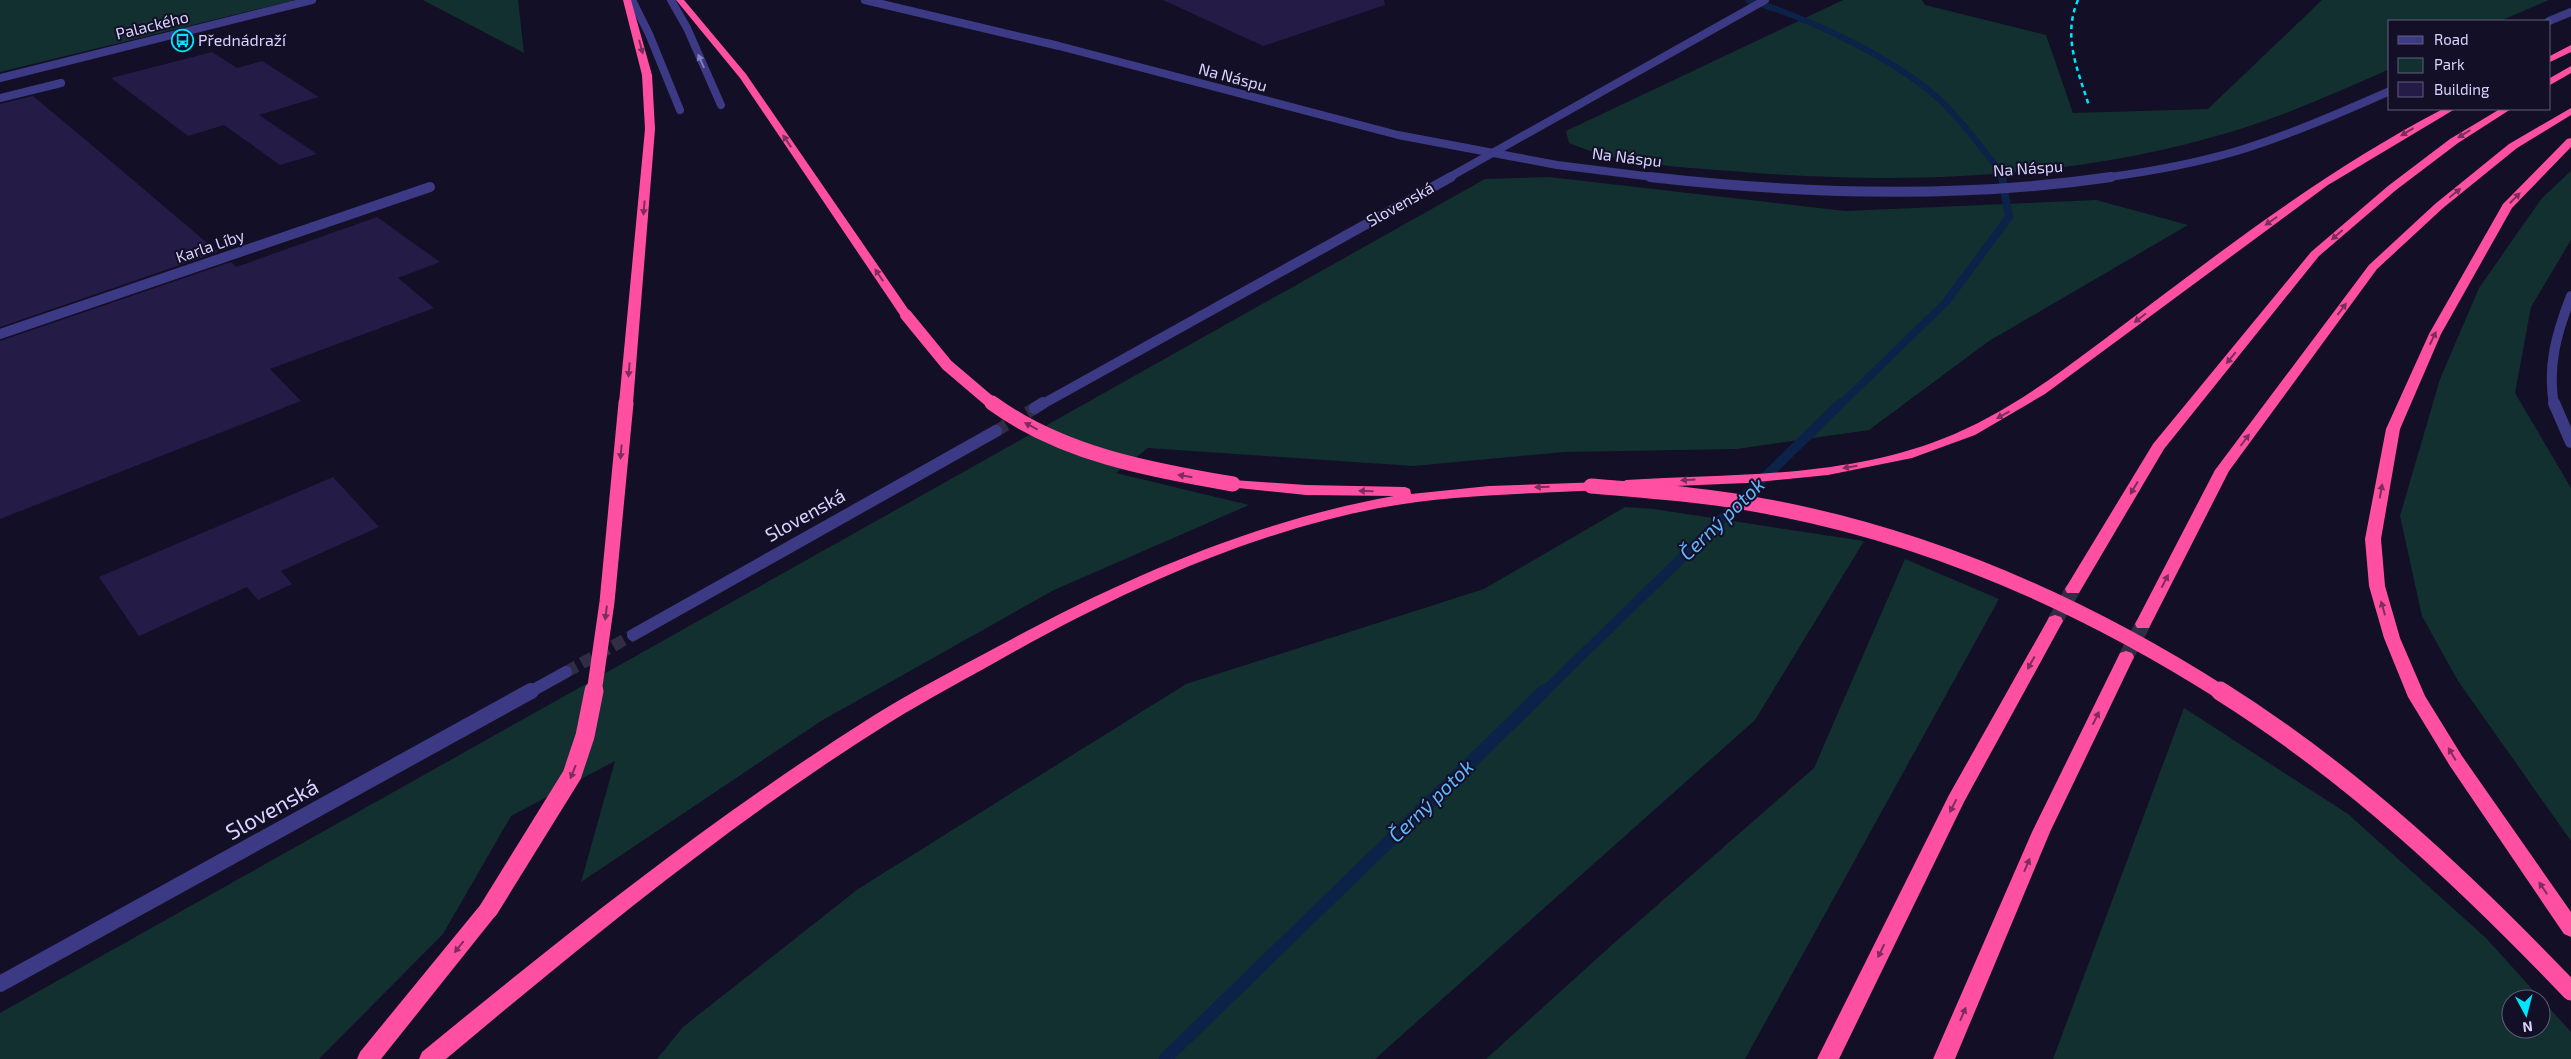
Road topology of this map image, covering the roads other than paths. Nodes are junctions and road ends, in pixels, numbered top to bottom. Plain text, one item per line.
1 (312, 0) edge
2 (627, 0) edge
3 (632, 0) edge
4 (672, 0) edge
5 (680, 0) edge
6 (866, 0) edge
7 (1765, 0) edge
8 (2571, 12) edge
9 (2551, 20) edge
10 (2571, 48) edge
11 (2551, 58) edge
12 (2571, 69) edge
13 (0, 78) edge
14 (2551, 81) edge
15 (61, 83) dead end
16 (2388, 92) edge
17 (0, 98) edge
18 (721, 105) dead end
19 (680, 110) dead end
20 (2448, 110) edge
21 (2504, 110) edge
22 (2571, 111) edge
23 (2571, 141) edge
24 (1492, 153) junction
25 (430, 186) dead end
26 (2571, 296) edge
27 (0, 334) edge
28 (1035, 408) tunnel mouth
29 (996, 431) tunnel mouth
30 (2571, 442) edge
31 (1591, 486) junction
32 (1449, 494) junction
33 (2073, 589) tunnel mouth
34 (2055, 620) tunnel mouth
35 (2143, 624) tunnel mouth
36 (633, 634) tunnel mouth
37 (2126, 657) tunnel mouth
38 (566, 672) tunnel mouth
39 (2571, 928) edge
40 (0, 984) edge
41 (2571, 991) edge
42 (368, 1059) edge
43 (430, 1059) edge
44 (1828, 1059) edge
45 (1944, 1059) edge

1 - 13 street, Palackého
2 -> 42 highway, bridge
3 - 19 street
18 -> 4 street
32 -> 5 highway, bridge
6 - 24 street, Na Náspu
7 - 24 street, Slovenská
8 - 9 street
10 - 11 highway
12 - 14 highway
15 - 17 street
16 - 24 street, Na Náspu
20 -> 31 highway, bridge
21 -> 33 highway
35 -> 22 highway
39 -> 23 highway
24 - 28 street, Slovenská
25 - 27 street, Karla Líby
26 - 30 street
29 - 36 street, Slovenská
31 -> 32 highway
31 - 41 highway, bridge
32 - 43 highway
34 -> 44 highway
45 -> 37 highway
38 - 40 street, Slovenská

